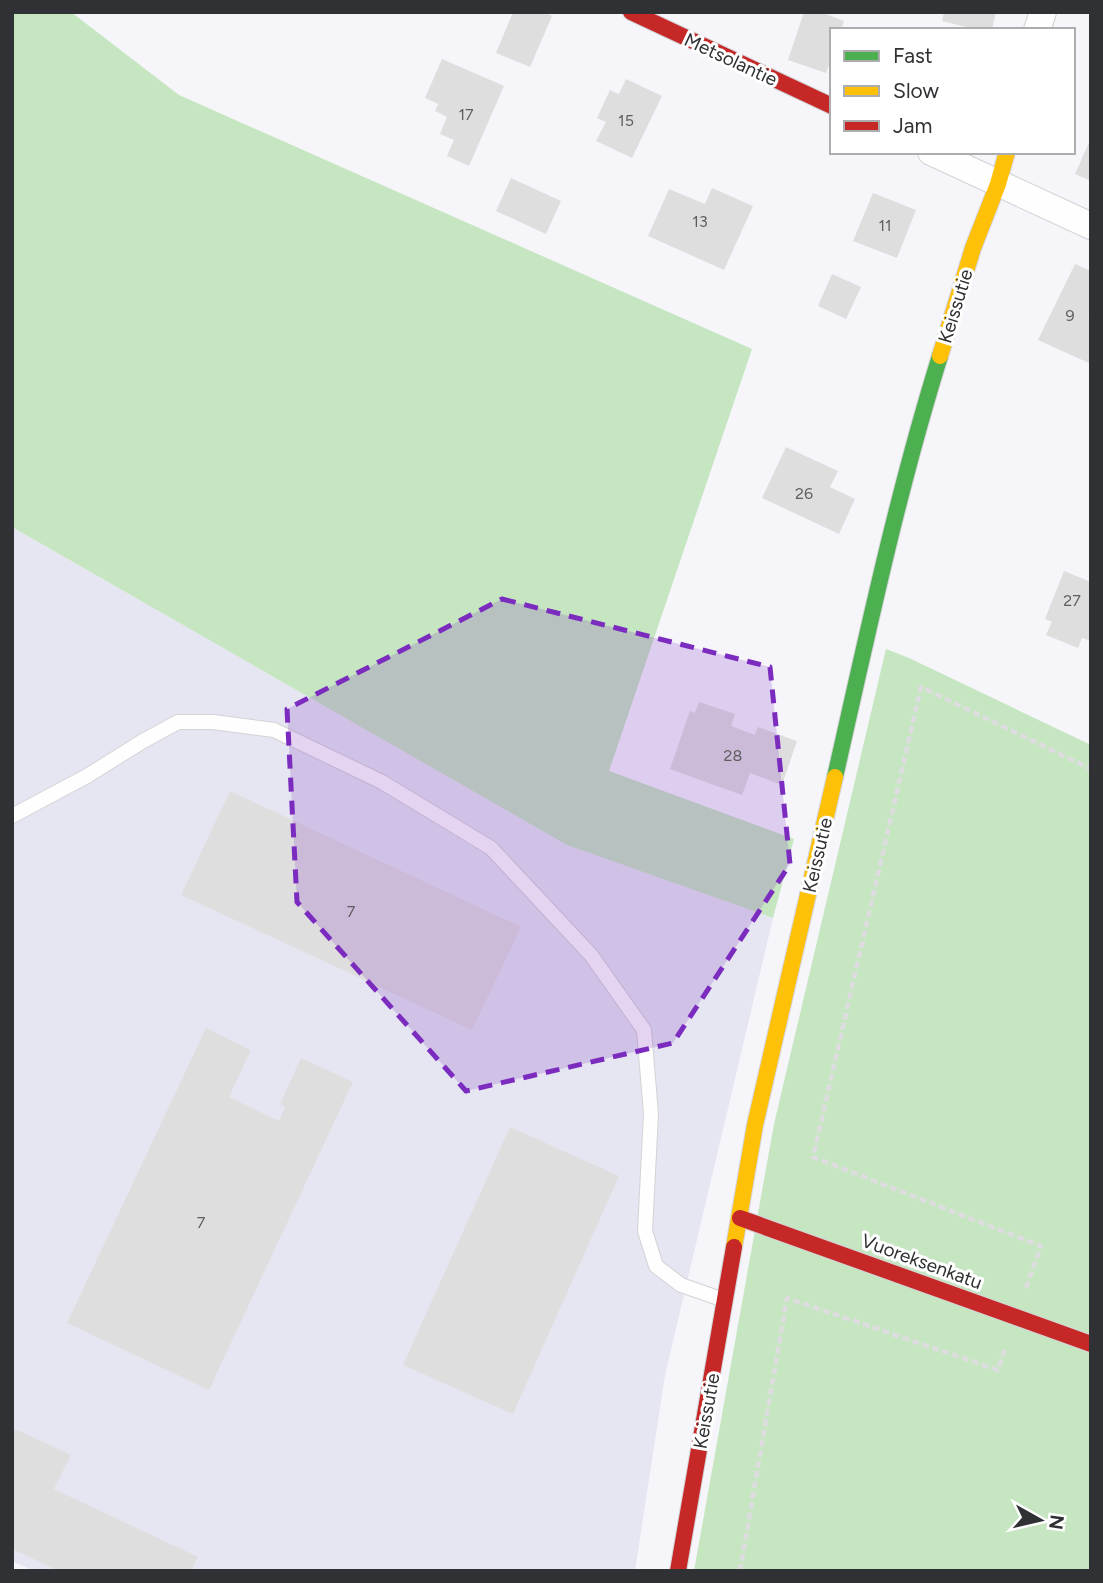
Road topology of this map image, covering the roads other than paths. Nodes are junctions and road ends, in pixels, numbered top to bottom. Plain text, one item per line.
1 (631, 12) edge
2 (830, 105) edge
3 (934, 154) edge
4 (1006, 154) edge
5 (998, 184) junction
6 (1091, 226) edge
7 (12, 816) edge
8 (740, 1218) junction
9 (725, 1300) junction
10 (1091, 1344) edge
11 (678, 1571) edge

1 - 2 street, Metsolantie
3 - 5 street
4 - 5 street, Keissutie
5 - 6 street
5 - 8 street, Keissutie
7 - 9 lane
8 - 9 street, Keissutie
8 - 10 street, Vuoreksenkatu
9 - 11 street, Keissutie

